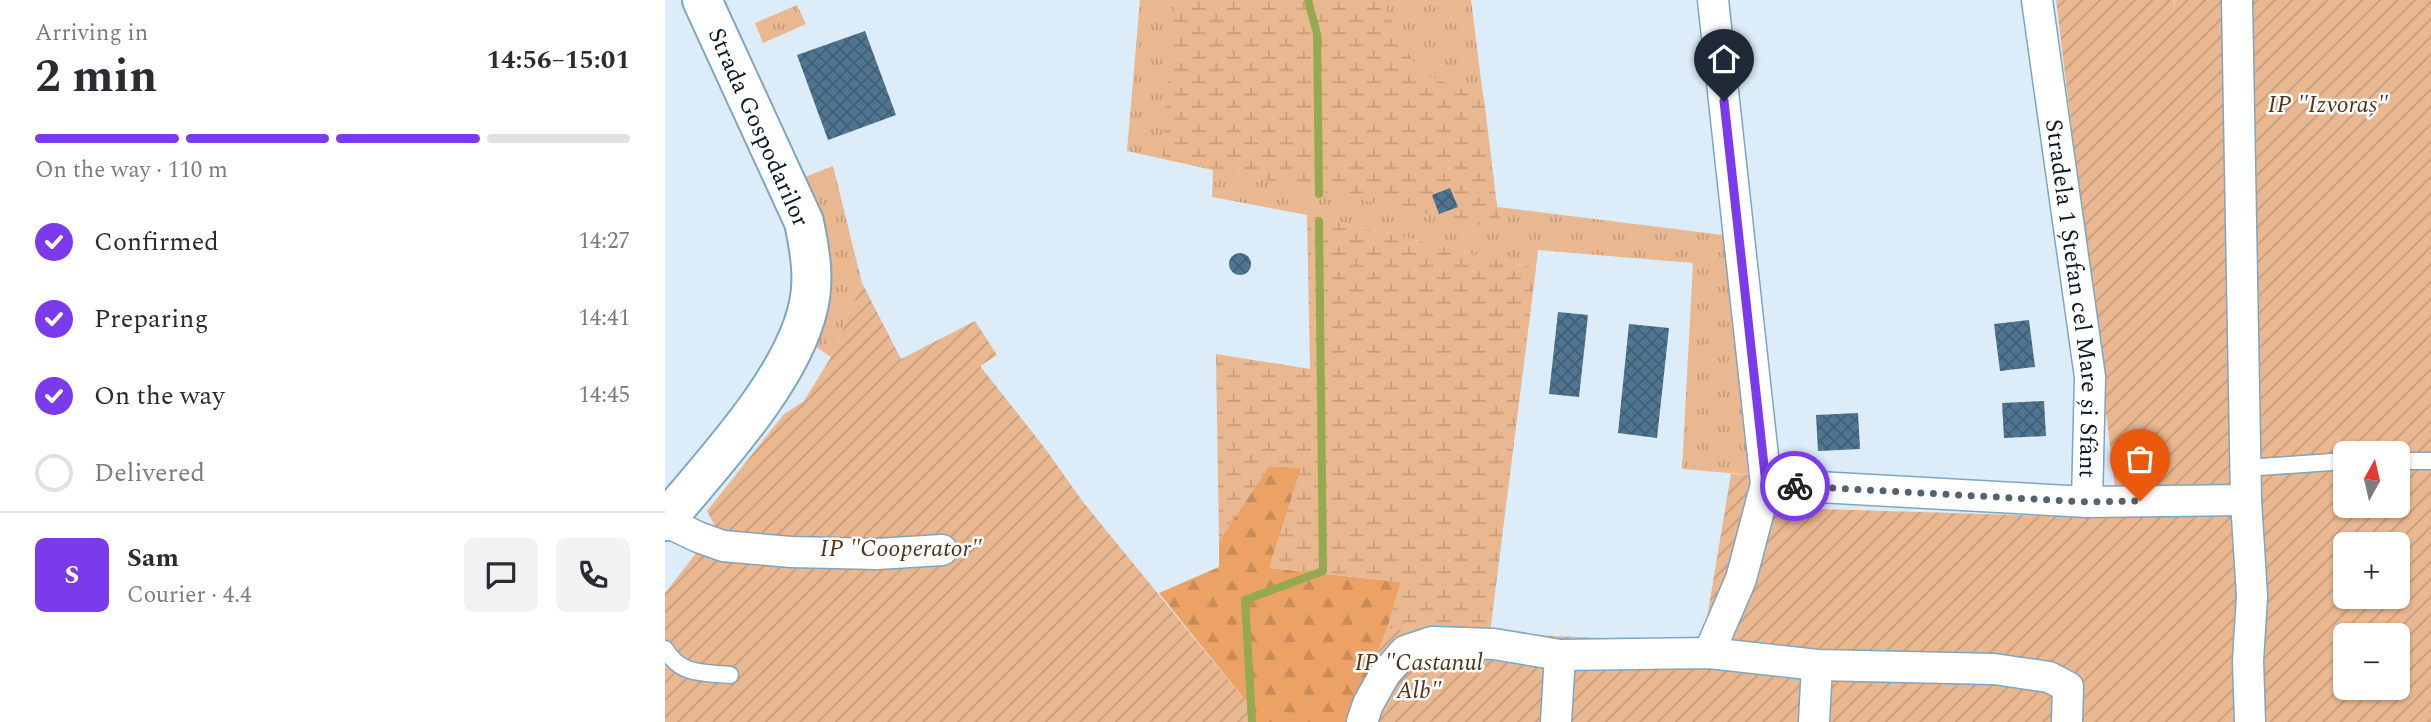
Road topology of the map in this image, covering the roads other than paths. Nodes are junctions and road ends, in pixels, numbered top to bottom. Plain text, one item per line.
1 (702, 0) edge
2 (1713, 0) edge
3 (2037, 0) edge
4 (2238, 0) edge
5 (2410, 461) edge
6 (2431, 461) edge
7 (2333, 462) edge
8 (2246, 468) junction
9 (1766, 484) junction
10 (2246, 500) junction
11 (2087, 502) junction
12 (665, 521) edge
13 (942, 550) dead end
14 (665, 649) edge
15 (1709, 653) junction
16 (1560, 655) junction
17 (1817, 666) junction
18 (730, 674) dead end
19 (1362, 722) edge
20 (1556, 722) edge
21 (1814, 722) edge
22 (2067, 722) edge
23 (2250, 722) edge

1 - 12 street, Strada Gospodarilor
2 - 9 street
3 - 11 street, Stradela 1 Ștefan cel Mare și Sfânt
4 - 8 street
5 - 6 lane
7 - 8 lane
8 - 10 street
9 - 11 street, Stradela 1 Ștefan cel Mare și Sfânt
9 - 15 street
10 - 11 street
10 - 23 street
12 - 13 street
14 - 18 lane
15 - 16 street
15 - 17 street
16 - 19 street
16 - 20 street
17 - 21 street
17 - 22 street

